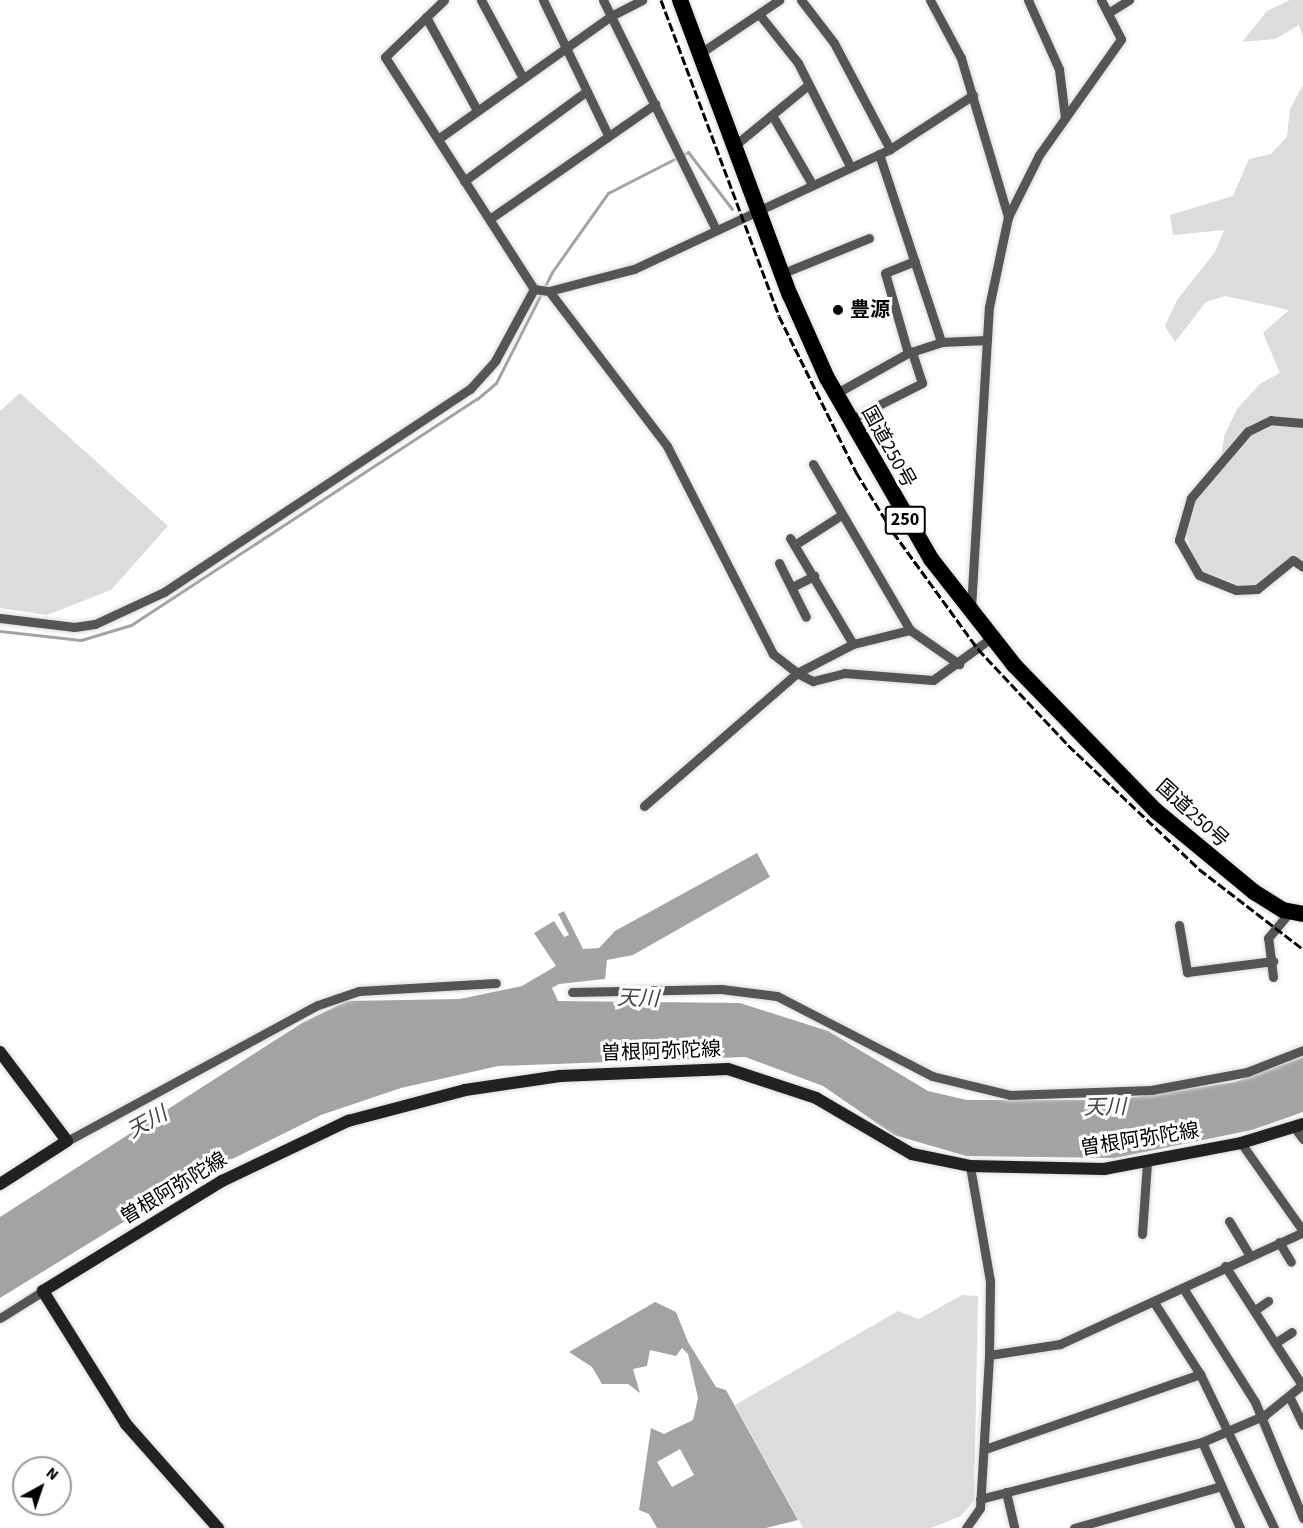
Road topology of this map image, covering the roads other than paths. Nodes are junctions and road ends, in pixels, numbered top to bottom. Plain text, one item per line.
1 (444, 0) edge
2 (481, 0) edge
3 (543, 0) edge
4 (603, 0) edge
5 (642, 0) edge
6 (680, 0) edge
7 (779, 0) edge
8 (801, 0) edge
9 (930, 0) edge
10 (1028, 0) edge
11 (1101, 0) edge
12 (1129, 0) edge
13 (759, 14) junction
14 (1108, 14) junction
15 (611, 16) junction
16 (426, 17) junction
17 (568, 46) junction
18 (699, 54) junction
19 (523, 78) junction
20 (808, 84) junction
21 (587, 91) junction
22 (973, 95) junction
23 (655, 104) junction
24 (477, 110) junction
25 (772, 115) junction
26 (1065, 118) junction
27 (608, 135) junction
28 (438, 139) junction
29 (734, 146) junction
30 (890, 149) junction
31 (879, 154) junction
32 (850, 166) junction
33 (464, 180) junction
34 (812, 184) junction
35 (757, 210) junction
36 (1008, 216) junction
37 (491, 218) junction
38 (716, 230) junction
39 (869, 238) dead end
40 (915, 261) junction
41 (782, 274) junction
42 (534, 289) junction
43 (549, 291) junction
44 (987, 340) junction
45 (941, 342) junction
46 (910, 353) junction
47 (835, 394) junction
48 (849, 420) junction
49 (1303, 423) edge
50 (813, 464) dead end
51 (840, 516) junction
52 (779, 563) dead end
53 (1303, 567) edge
54 (814, 576) junction
55 (792, 587) junction
56 (970, 613) junction
57 (806, 617) dead end
58 (0, 618) edge
59 (910, 630) junction
60 (991, 638) junction
61 (853, 644) junction
62 (959, 664) junction
63 (797, 673) junction
64 (644, 806) dead end
65 (1296, 914) edge
66 (1179, 925) dead end
67 (1273, 961) junction
68 (1273, 977) dead end
69 (496, 983) dead end
70 (572, 992) dead end
71 (1303, 1050) edge
72 (0, 1052) edge
73 (1298, 1125) edge
74 (1303, 1139) edge
75 (67, 1141) junction
76 (1241, 1143) junction
77 (1147, 1163) junction
78 (970, 1166) junction
79 (0, 1184) edge
80 (1229, 1221) dead end
81 (1303, 1231) edge
82 (1142, 1234) dead end
83 (1279, 1242) junction
84 (1249, 1254) junction
85 (1291, 1262) dead end
86 (1225, 1266) junction
87 (1183, 1288) junction
88 (43, 1291) junction
89 (1269, 1301) dead end
90 (1155, 1304) junction
91 (1255, 1310) junction
92 (0, 1318) edge
93 (1292, 1332) dead end
94 (1275, 1343) junction
95 (989, 1355) junction
96 (1200, 1374) junction
97 (1303, 1384) edge
98 (1289, 1396) junction
99 (1258, 1418) junction
100 (1303, 1425) edge
101 (1229, 1431) junction
102 (1202, 1442) junction
103 (985, 1449) junction
104 (1221, 1486) junction
105 (1006, 1492) junction
106 (980, 1499) junction
107 (1303, 1518) edge
108 (218, 1528) edge
109 (966, 1528) edge
110 (1014, 1528) edge
111 (1074, 1528) edge
112 (1240, 1528) edge
113 (1274, 1528) edge

1 - 16 street
2 - 19 street
3 - 17 street
4 - 15 street
5 - 15 street
6 - 18 highway, 国道250号 / 250
7 - 13 street
8 - 30 street
9 - 22 street
10 - 26 street
11 - 14 street
12 - 14 street
13 - 18 street
13 - 20 street
14 - 26 street
15 - 17 street
15 - 23 street
16 - 24 street
16 - 28 street
17 - 19 street
17 - 21 street
18 - 29 highway, 国道250号 / 250
19 - 24 street
20 - 25 street
20 - 32 street
21 - 27 street
21 - 33 street
22 - 30 street
22 - 36 street
23 - 27 street
23 - 38 street
24 - 28 street
25 - 29 street
25 - 34 street
26 - 36 street
27 - 37 street
28 - 33 street
29 - 35 highway, 国道250号 / 250
30 - 31 street
31 - 32 street
31 - 40 street
32 - 34 street
33 - 37 street
34 - 35 street
35 - 38 street
35 - 41 highway, 国道250号 / 250
36 - 44 street
37 - 42 street
38 - 43 street
39 - 41 street
40 - 45 street
40 - 46 street
41 - 47 highway, 国道250号 / 250
42 - 43 street
42 - 58 street
43 - 63 street
44 - 45 street
44 - 56 street
45 - 46 street
46 - 47 street
46 - 48 street
47 - 48 highway, 国道250号 / 250
48 - 56 highway, 国道250号 / 250
49 - 53 street
50 - 51 street
51 - 54 street
51 - 59 street
52 - 55 street
54 - 55 street
54 - 61 street
55 - 57 street
56 - 60 highway, 国道250号 / 250
59 - 61 street
59 - 62 street
60 - 62 street
60 - 65 highway, 国道250号 / 250
61 - 63 street
62 - 63 street
63 - 64 street
65 - 67 street
66 - 67 street
67 - 68 street
69 - 75 street
70 - 71 street
72 - 75 main road
73 - 74 street
73 - 76 main road, 曽根阿弥陀線
75 - 79 main road
76 - 77 main road, 曽根阿弥陀線
76 - 81 street
77 - 78 main road, 曽根阿弥陀線
77 - 82 street
78 - 88 main road, 曽根阿弥陀線
78 - 95 street
80 - 84 street
81 - 83 street
83 - 84 street
83 - 85 street
84 - 86 street
86 - 87 street
86 - 91 street
87 - 90 street
87 - 99 street
88 - 92 street
88 - 108 main road
89 - 91 street
90 - 95 street
90 - 96 street
91 - 94 street
93 - 94 street
94 - 97 street
95 - 103 street
96 - 101 street
96 - 103 street
97 - 98 street
98 - 99 street
98 - 100 street
99 - 101 street
99 - 107 street
101 - 102 street
101 - 113 street
102 - 104 street
102 - 105 street
103 - 106 street
104 - 111 street
104 - 112 street
105 - 106 street
105 - 110 street
106 - 109 street

